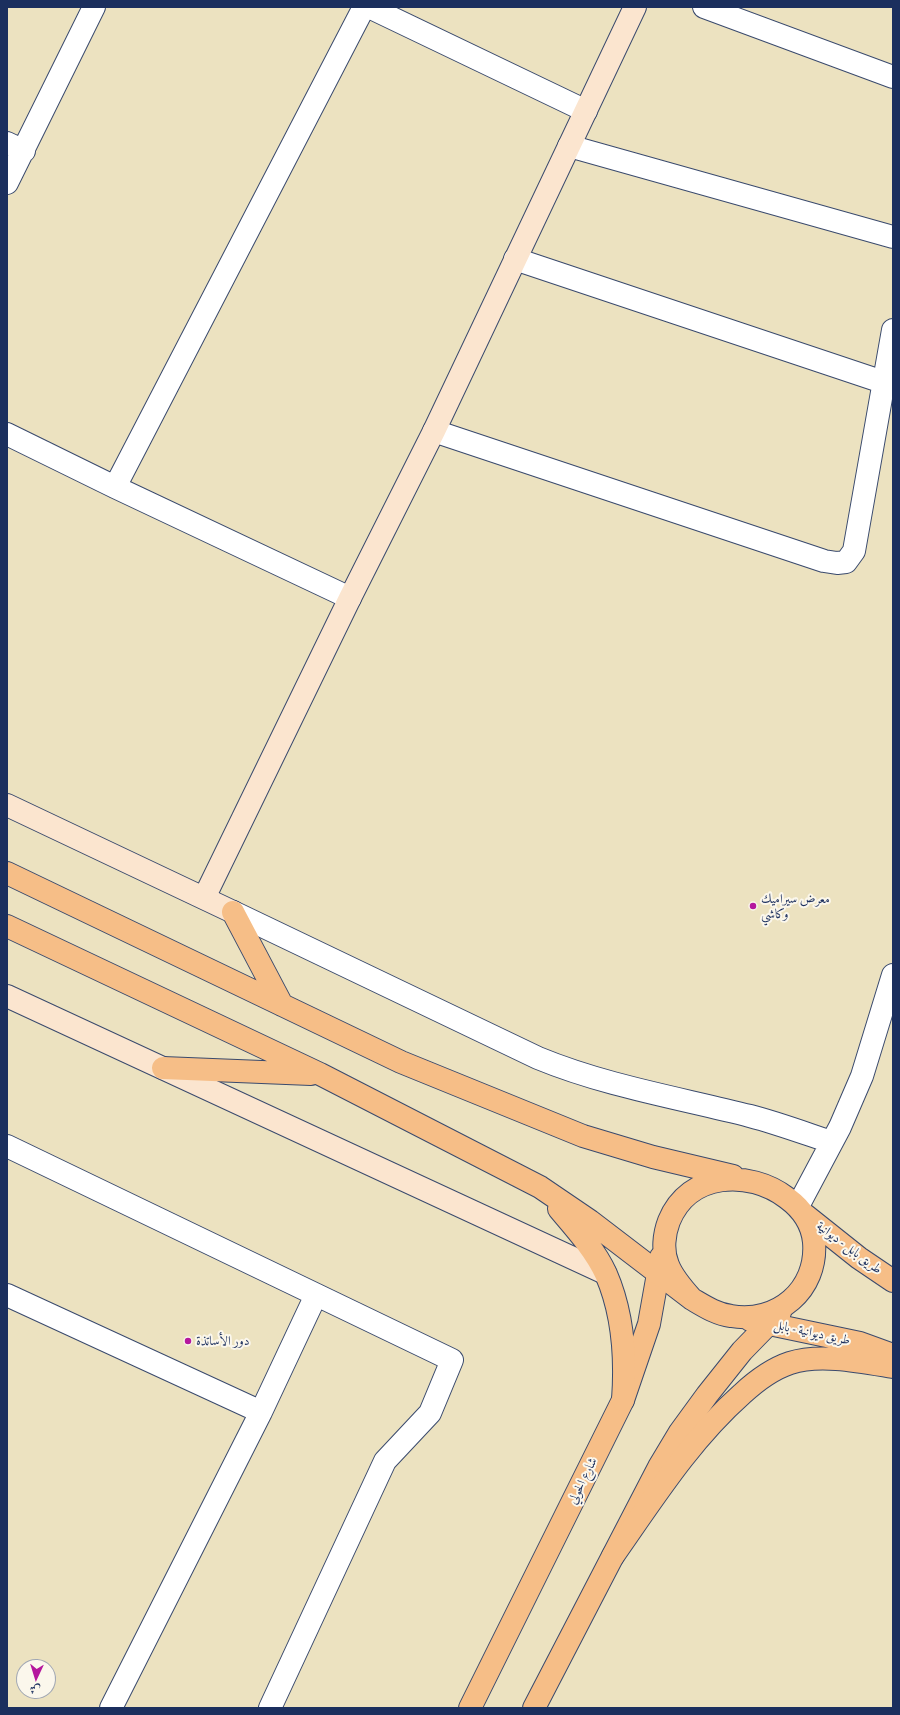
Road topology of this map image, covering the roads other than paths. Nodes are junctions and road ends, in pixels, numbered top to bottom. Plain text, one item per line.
1 (94, 7) edge
2 (364, 7) edge
3 (369, 7) edge
4 (635, 7) edge
5 (704, 7) edge
6 (893, 77) edge
7 (586, 111) junction
8 (569, 146) junction
9 (15, 147) edge
10 (7, 183) edge
11 (893, 238) edge
12 (515, 259) junction
13 (893, 330) edge
14 (883, 382) junction
15 (434, 431) junction
16 (7, 434) edge
17 (115, 487) junction
18 (350, 598) junction
19 (7, 805) edge
20 (7, 873) edge
21 (204, 898) junction
22 (233, 912) junction
23 (7, 926) edge
24 (893, 975) edge
25 (7, 996) edge
26 (282, 1005) junction
27 (163, 1068) junction
28 (320, 1074) junction
29 (831, 1142) junction
30 (7, 1146) edge
31 (757, 1182) junction
32 (540, 1187) junction
33 (801, 1210) junction
34 (664, 1242) junction
35 (605, 1273) junction
36 (658, 1273) junction
37 (893, 1281) edge
38 (799, 1293) junction
39 (7, 1295) edge
40 (316, 1296) junction
41 (692, 1299) junction
42 (729, 1316) junction
43 (769, 1324) junction
44 (893, 1355) edge
45 (893, 1367) edge
46 (624, 1400) junction
47 (261, 1412) junction
48 (613, 1556) junction
49 (111, 1708) edge
50 (270, 1708) edge
51 (470, 1708) edge
52 (534, 1708) edge

1 - 9 street
2 - 17 street
3 - 7 street
4 - 7 street
5 - 6 street
7 - 8 street
8 - 11 street
8 - 12 street
9 - 10 street
12 - 14 street
12 - 15 street
13 - 14 street
14 - 15 street
15 - 18 street
16 - 17 street
17 - 18 street
18 - 21 street
19 - 21 street
20 - 26 main road
21 - 22 street
22 - 26 main road
22 - 29 street
23 - 28 main road
24 - 29 street
25 - 27 street
26 - 31 main road
27 - 28 main road
27 - 35 street
28 - 32 main road
29 - 33 street
30 - 40 street
31 - 33 main road, طريق بابل - ديوانية
31 - 34 main road, شارع الحولي
32 - 35 main road
32 - 36 main road
33 - 37 main road, طريق بابل - ديوانية
33 - 38 main road
34 - 36 main road, شارع الحولي
34 - 41 main road
35 - 46 main road
36 - 41 main road
36 - 46 main road, شارع الحولي
38 - 42 main road
38 - 43 main road
39 - 47 street
40 - 47 street
40 - 50 street
41 - 42 main road
42 - 43 main road, طريق ديوانية - بابل
43 - 44 main road, طريق ديوانية - بابل
43 - 48 main road
45 - 48 main road
46 - 51 main road, شارع الحولي
47 - 49 street
48 - 52 main road

